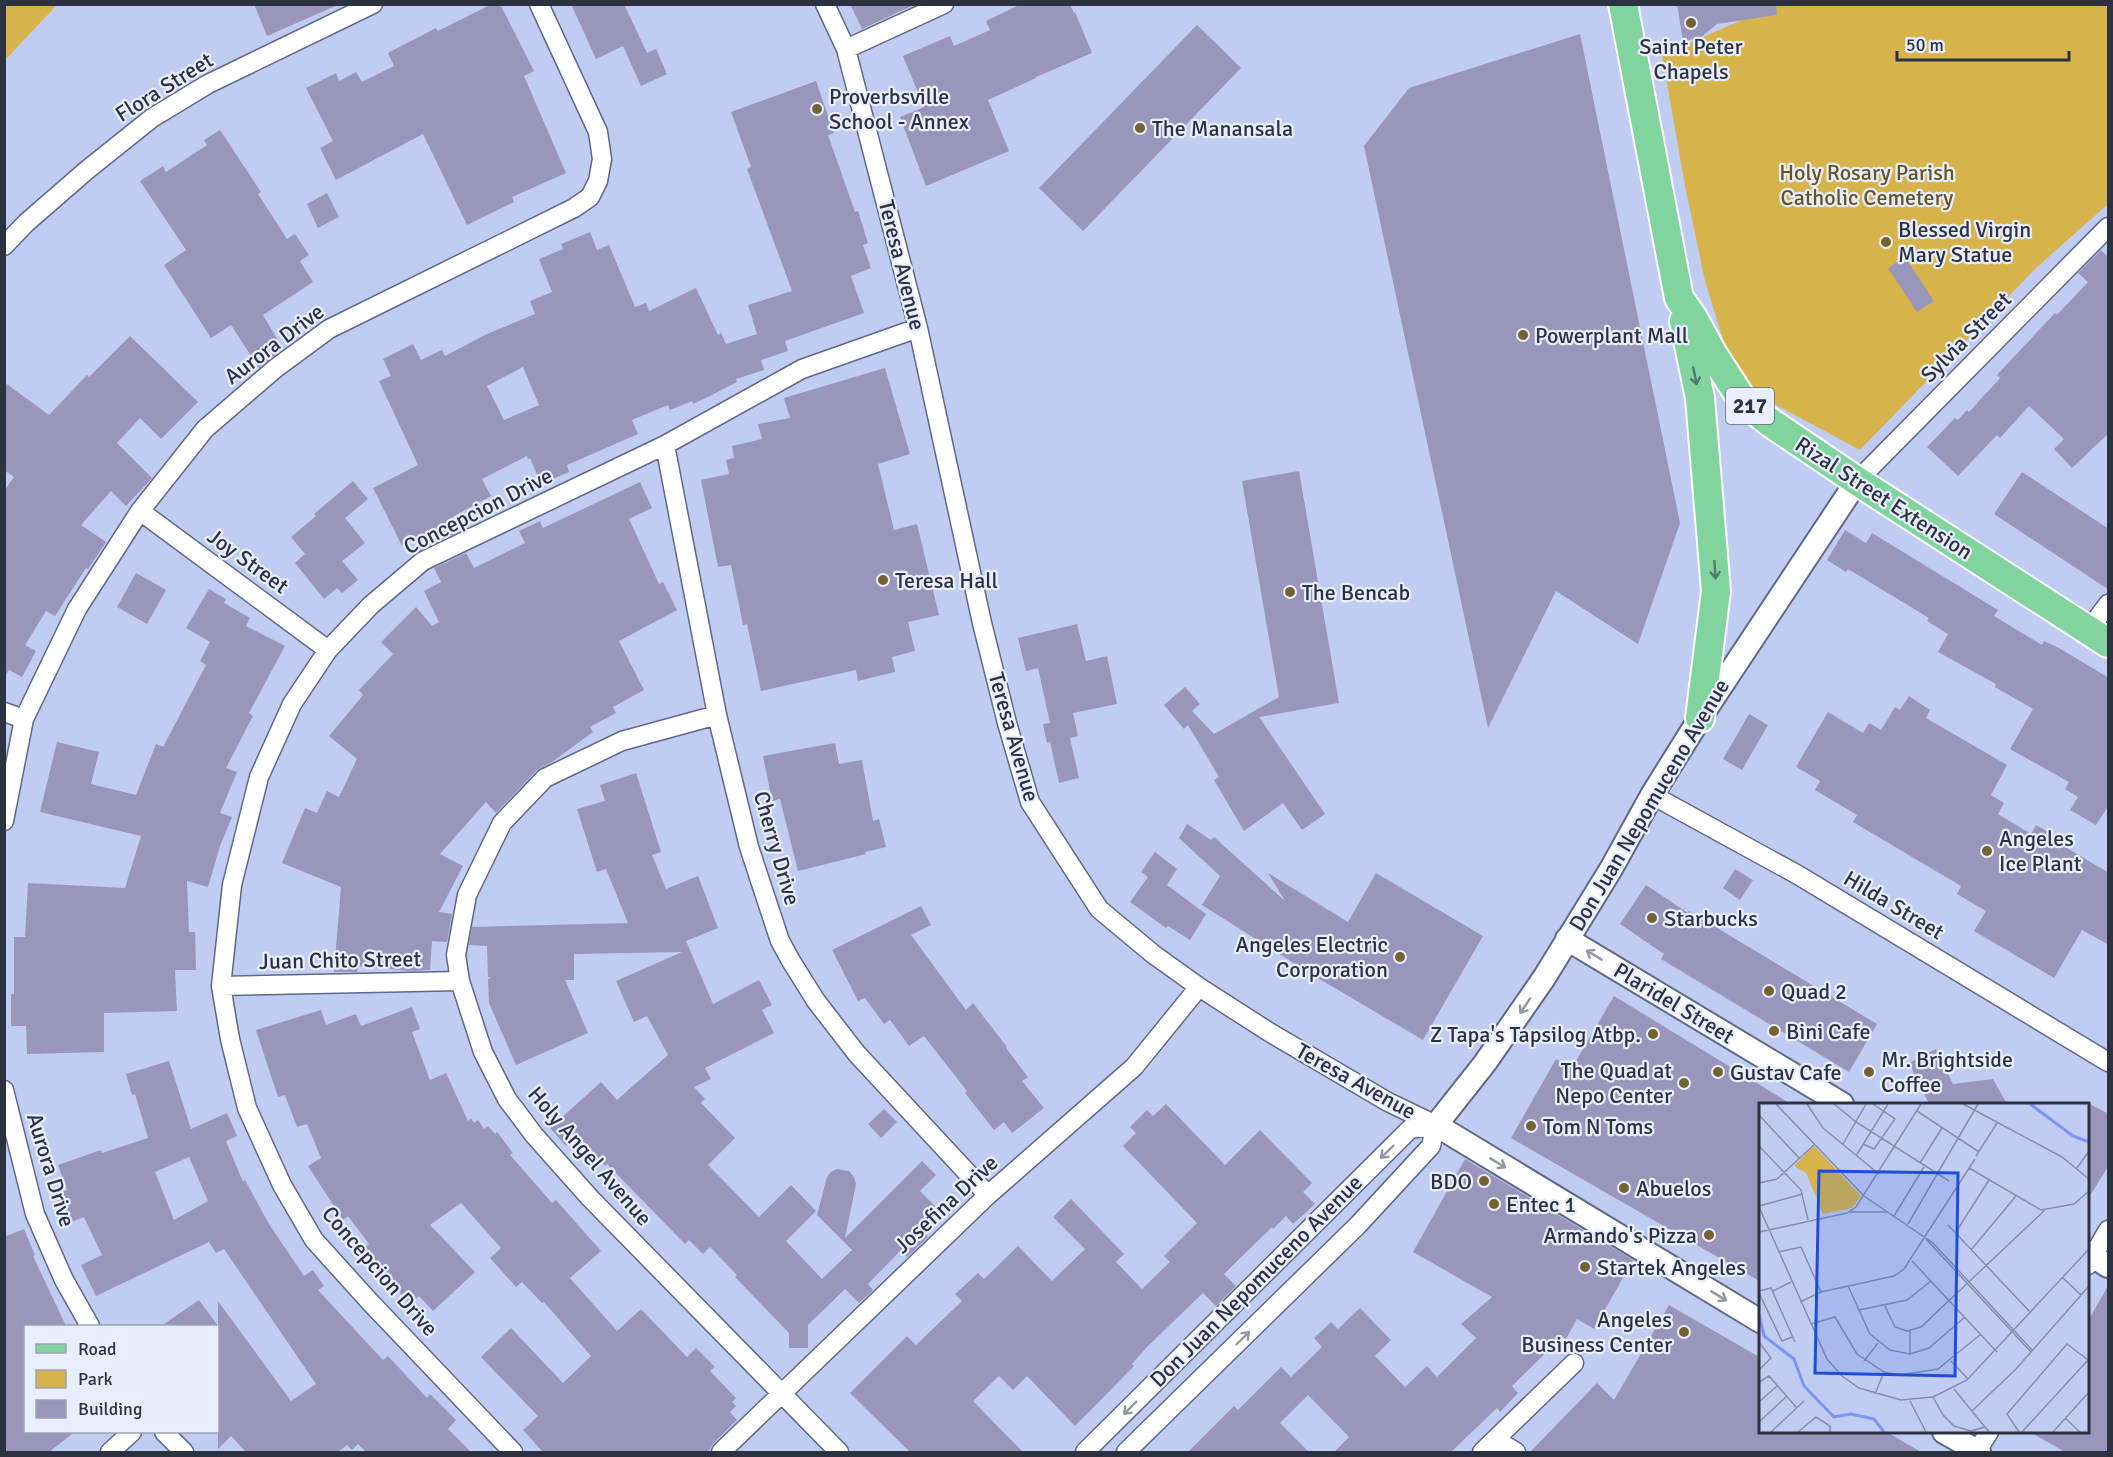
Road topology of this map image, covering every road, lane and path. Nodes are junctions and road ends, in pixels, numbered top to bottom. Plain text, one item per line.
1 (373, 4) edge
2 (539, 4) edge
3 (825, 4) edge
4 (944, 4) edge
5 (1623, 4) edge
6 (846, 49) junction
7 (2109, 226) edge
8 (4, 246) edge
9 (1679, 298) junction
10 (918, 327) junction
11 (665, 445) junction
12 (1857, 482) junction
13 (140, 511) junction
14 (2109, 604) edge
15 (2098, 637) edge
16 (328, 650) junction
17 (4, 712) edge
18 (717, 715) junction
19 (1700, 718) junction
20 (24, 719) junction
21 (1652, 795) junction
22 (4, 821) edge
23 (1567, 939) junction
24 (460, 981) junction
25 (221, 986) junction
26 (1199, 987) junction
27 (2109, 1062) edge
28 (4, 1090) edge
29 (1840, 1103) edge
30 (1436, 1125) junction
31 (988, 1195) junction
32 (2109, 1230) edge
33 (2094, 1260) edge
34 (1759, 1320) edge
35 (89, 1325) edge
36 (1195, 1342) junction
37 (1574, 1363) dead end
38 (1215, 1366) junction
39 (781, 1393) junction
40 (130, 1433) edge
41 (166, 1433) edge
42 (1947, 1433) edge
43 (1988, 1433) edge
44 (1489, 1446) edge
45 (110, 1452) edge
46 (184, 1452) edge
47 (513, 1452) edge
48 (721, 1452) edge
49 (839, 1452) edge
50 (1085, 1452) edge
51 (1126, 1452) edge
52 (1516, 1452) edge
53 (1978, 1452) edge

1 - 8 street, Flora Street
2 - 13 street, Aurora Drive
3 - 6 street, Teresa Avenue
4 - 6 street
5 - 9 main road, Rizal Street Extension / 217
6 - 10 street, Teresa Avenue
7 - 12 street, Sylvia Street
9 - 12 main road, Rizal Street Extension / 217
9 -> 19 main road
10 - 11 street, Concepcion Drive
10 - 26 street, Teresa Avenue
11 - 16 street, Concepcion Drive
11 - 18 street, Cherry Drive
12 - 15 main road, Rizal Street Extension / 217
12 - 19 street, Don Juan Nepomuceno Avenue
13 - 16 street, Joy Street
13 - 20 street, Aurora Drive
14 - 15 street
16 - 25 street, Concepcion Drive
17 - 20 street
18 - 24 street, Holy Angel Avenue
18 - 31 street, Cherry Drive
19 - 21 street, Don Juan Nepomuceno Avenue
20 - 22 street, Aurora Drive
21 - 23 street, Don Juan Nepomuceno Avenue
21 - 27 street, Hilda Street
29 -> 23 street, Plaridel Street
23 -> 30 street, Don Juan Nepomuceno Avenue
24 - 25 street, Juan Chito Street
24 - 39 street, Holy Angel Avenue
25 - 47 street, Concepcion Drive
26 - 30 street, Teresa Avenue
26 - 31 street, Josefina Drive
28 - 35 street, Aurora Drive
30 -> 34 street, Teresa Avenue
30 -> 36 street, Don Juan Nepomuceno Avenue
38 -> 30 street, Don Juan Nepomuceno Avenue
31 - 39 street, Josefina Drive
32 - 33 street
36 - 38 street
36 -> 50 street, Don Juan Nepomuceno Avenue
37 - 44 street
38 - 51 street, Don Juan Nepomuceno Avenue
39 - 48 street, Josefina Drive
39 - 49 street, Holy Angel Avenue
40 - 45 street
41 - 46 street
42 - 53 street
43 - 53 street
44 - 52 street

